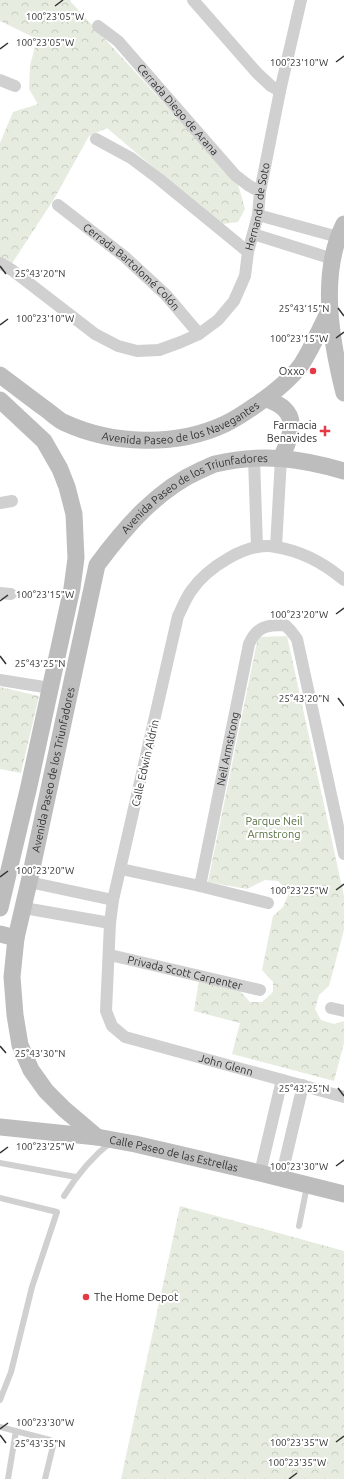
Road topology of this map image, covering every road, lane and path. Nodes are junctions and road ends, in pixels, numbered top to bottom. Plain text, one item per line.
1 (193, 0) edge
2 (300, 0) edge
3 (98, 26) dead end
4 (0, 80) edge
5 (14, 86) dead end
6 (280, 91) junction
7 (96, 139) dead end
8 (260, 192) junction
9 (58, 205) dead end
10 (258, 215) junction
11 (341, 230) edge
12 (253, 234) junction
13 (248, 252) junction
14 (333, 259) junction
15 (0, 263) edge
16 (329, 312) junction
17 (199, 334) junction
18 (0, 375) edge
19 (344, 393) edge
20 (266, 399) junction
21 (0, 400) edge
22 (62, 422) junction
23 (44, 441) junction
24 (254, 458) junction
25 (282, 458) junction
26 (344, 471) edge
27 (266, 547) junction
28 (76, 558) junction
29 (97, 565) junction
30 (344, 580) edge
31 (0, 680) edge
32 (50, 688) junction
33 (344, 854) edge
34 (121, 869) junction
35 (29, 882) junction
36 (200, 886) junction
37 (113, 900) junction
38 (268, 903) dead end
39 (0, 908) edge
40 (24, 908) junction
41 (110, 923) junction
42 (8, 936) edge
43 (110, 955) junction
44 (260, 990) dead end
45 (331, 1008) dead end
46 (344, 1011) edge
47 (112, 1026) joint
48 (282, 1080) junction
49 (303, 1085) junction
50 (344, 1097) edge
51 (0, 1127) edge
52 (97, 1137) junction
53 (114, 1140) junction
54 (0, 1163) edge
55 (260, 1173) junction
56 (76, 1177) junction
57 (281, 1178) junction
58 (307, 1184) junction
59 (344, 1194) edge
60 (64, 1196) dead end
61 (0, 1198) edge
62 (299, 1226) dead end
63 (0, 1400) edge
64 (0, 1427) edge
65 (16, 1431) junction
66 (8, 1479) edge
67 (45, 1479) edge

1 - 6 street
2 - 6 street, Hernando de Soto
3 - 8 street, Cerrada Diego de Arana
4 - 5 street
6 - 8 street, Hernando de Soto
7 - 13 street
8 - 10 street, Hernando de Soto
9 - 17 street, Cerrada Bartolomé Colón
10 - 11 street
10 - 12 street, Hernando de Soto
11 - 14 street
12 - 13 street, Hernando de Soto
12 - 14 street
13 - 17 street, Hernando de Soto
14 - 16 street
15 - 17 street, Hernando de Soto
16 - 19 street
16 - 20 street, Avenida Paseo de los Navegantes
18 - 22 street, Avenida Paseo de los Navegantes
20 - 22 street, Avenida Paseo de los Navegantes
20 - 25 street
21 - 23 street
22 - 23 street
23 - 28 street, Avenida Paseo de los Triunfadores
24 - 25 street, Avenida Paseo de los Triunfadores
24 - 27 street
24 - 29 street, Avenida Paseo de los Triunfadores
25 - 26 street, Avenida Paseo de los Triunfadores
25 - 27 street
27 - 30 street
27 - 34 street, Calle Edwin Aldrin
28 - 29 street
28 - 32 street, Avenida Paseo de los Triunfadores
29 - 35 street, Avenida Paseo de los Triunfadores
31 - 32 street
32 - 39 street, Avenida Paseo de los Triunfadores
33 - 36 street, Neil Armstrong
34 - 36 street
34 - 37 street, Calle Edwin Aldrin
35 - 37 street
35 - 40 street, Avenida Paseo de los Triunfadores
36 - 38 street
37 - 41 street, Calle Edwin Aldrin
40 - 41 street
40 - 42 street, Avenida Paseo de los Triunfadores
41 - 43 street, Calle Edwin Aldrin
42 - 52 street, Avenida Paseo de los Triunfadores
43 - 44 street, Privada Scott Carpenter
43 - 47 street, Calle Edwin Aldrin
45 - 46 street
47 - 48 street, John Glenn
48 - 49 street, John Glenn
48 - 55 street
49 - 50 street, John Glenn
49 - 57 street
51 - 52 street, Calle Paseo de las Estrellas
52 - 53 street, Calle Paseo de las Estrellas
53 - 55 street, Calle Paseo de las Estrellas
53 - 56 lane
54 - 56 lane
55 - 57 street, Calle Paseo de las Estrellas
56 - 60 lane
57 - 58 street, Calle Paseo de las Estrellas
58 - 59 street, Calle Paseo de las Estrellas
58 - 62 lane
61 - 63 lane
64 - 65 lane
65 - 66 lane
65 - 67 lane

